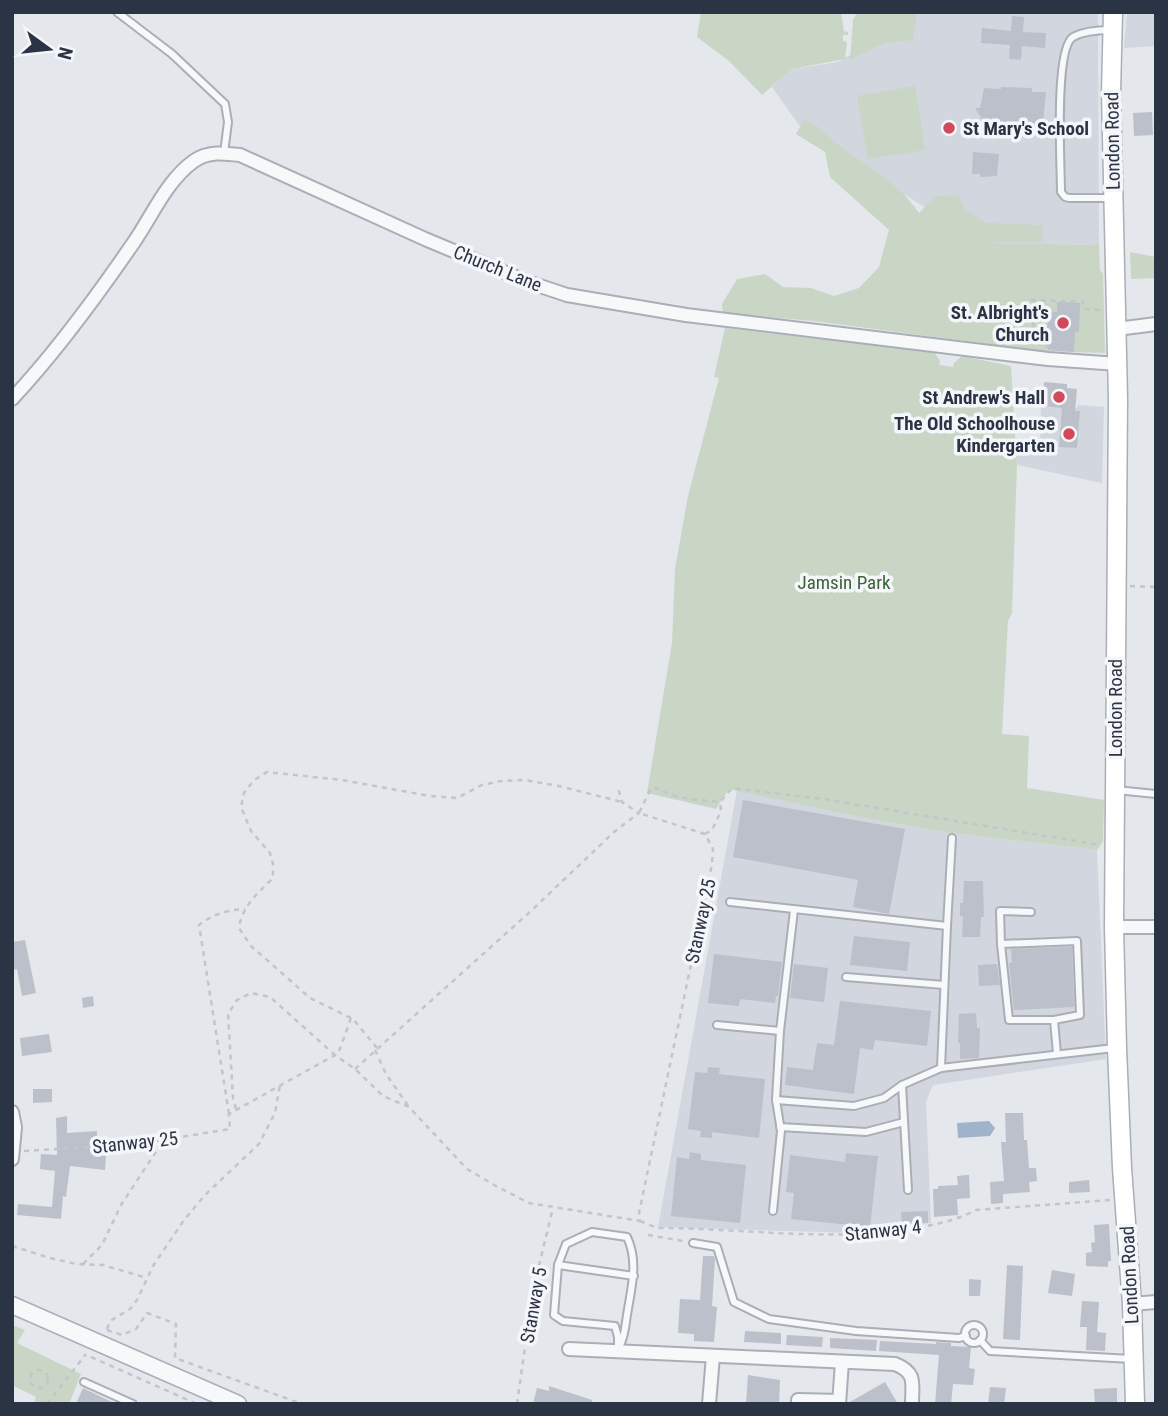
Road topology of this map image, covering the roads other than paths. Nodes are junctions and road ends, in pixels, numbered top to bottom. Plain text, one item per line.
1 (117, 12) edge
2 (1112, 21) edge
3 (224, 153) junction
4 (1114, 198) junction
5 (1156, 324) edge
6 (1117, 329) junction
7 (1118, 364) junction
8 (12, 398) edge
9 (1114, 790) junction
10 (1156, 794) edge
11 (951, 838) dead end
12 (730, 902) dead end
13 (794, 911) junction
14 (1031, 912) dead end
15 (947, 926) junction
16 (1114, 927) junction
17 (1156, 927) edge
18 (1001, 944) junction
19 (846, 977) dead end
20 (944, 985) junction
21 (1054, 1020) junction
22 (717, 1024) dead end
23 (780, 1031) junction
24 (1116, 1048) junction
25 (1057, 1054) junction
26 (941, 1068) junction
27 (902, 1085) junction
28 (776, 1100) junction
29 (12, 1112) edge
30 (904, 1122) junction
31 (780, 1127) junction
32 (13, 1155) edge
33 (908, 1190) dead end
34 (773, 1211) dead end
35 (693, 1243) road end
36 (558, 1265) junction
37 (634, 1276) junction
38 (1156, 1302) edge
39 (1132, 1304) junction
40 (12, 1305) edge
41 (966, 1336) junction
42 (981, 1340) junction
43 (569, 1349) dead end
44 (618, 1350) junction
45 (713, 1356) junction
46 (1132, 1359) junction
47 (842, 1362) junction
48 (84, 1382) dead end
49 (839, 1402) edge
50 (133, 1404) edge
51 (238, 1404) edge
52 (709, 1404) edge
53 (798, 1404) edge
54 (912, 1404) edge
55 (1135, 1404) edge

1 - 3 lane
2 - 4 main road, London Road
2 - 4 lane
3 - 7 street, Church Lane
3 - 8 street
4 - 6 main road, London Road
5 - 6 street
6 - 7 main road, London Road
7 - 9 main road, London Road
9 - 10 lane
9 - 16 main road, London Road
11 - 15 lane
12 - 13 lane
13 - 15 lane
13 - 23 lane
14 - 18 lane
15 - 20 lane
16 - 17 street
16 - 24 main road, London Road
18 - 21 lane
18 - 21 lane
19 - 20 lane
20 - 26 lane
21 - 25 lane
22 - 23 lane
23 - 28 lane
24 - 25 lane
24 - 39 main road, London Road
25 - 26 lane
26 - 27 lane
27 - 28 lane
27 - 30 lane
28 - 31 lane
29 - 32 street
30 - 31 lane
30 - 33 lane
31 - 34 lane
35 - 41 lane
36 - 37 lane
36 - 37 lane
36 - 44 lane
37 - 44 lane
38 - 39 street
39 - 46 main road, London Road
40 - 51 street
41 - 42 lane
41 - 42 lane
42 - 46 lane
43 - 44 street
44 - 45 street
45 - 47 street
45 - 52 street
46 - 55 main road, London Road
47 - 49 street
47 - 54 street
48 - 50 lane
49 - 53 street

